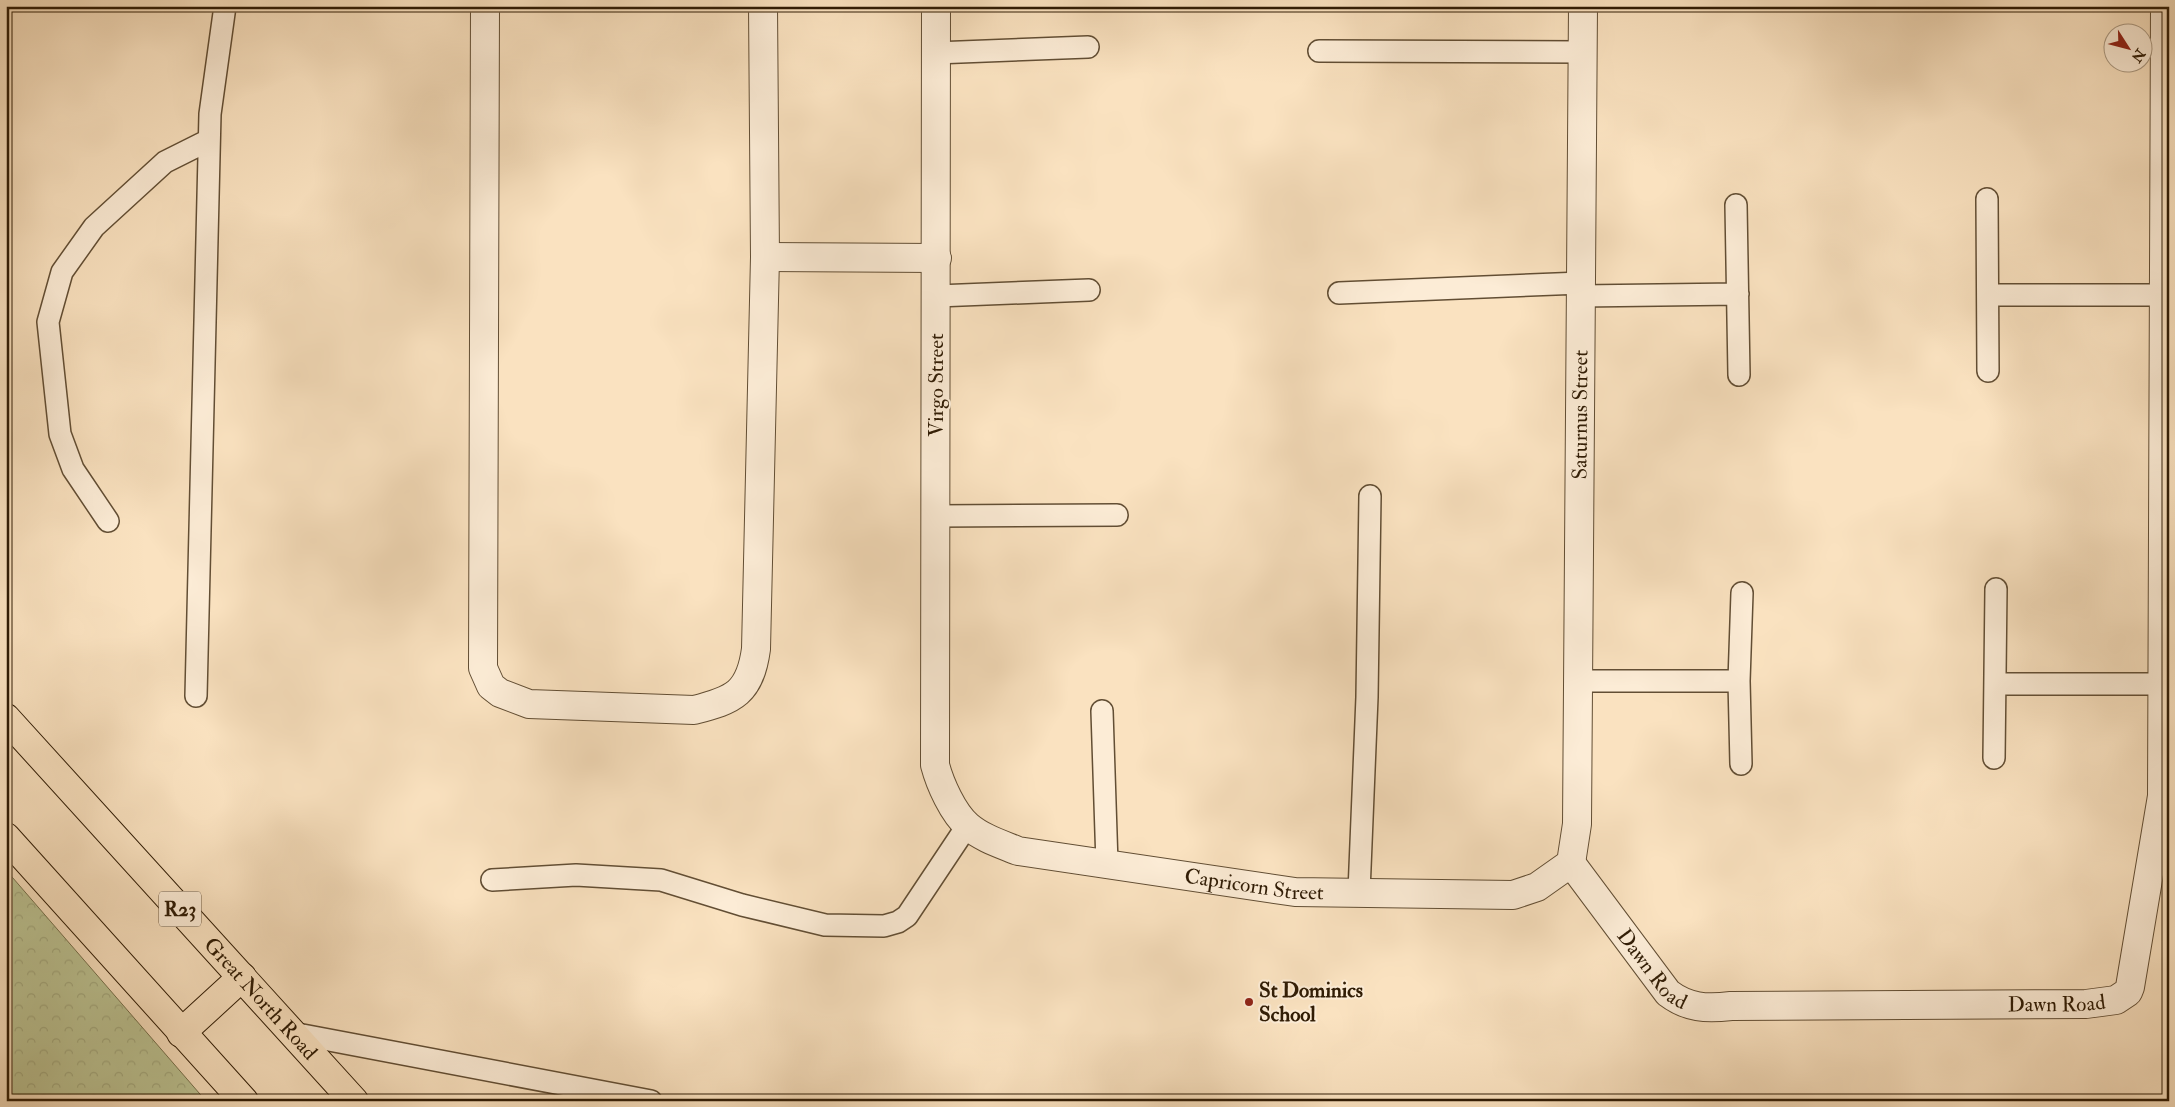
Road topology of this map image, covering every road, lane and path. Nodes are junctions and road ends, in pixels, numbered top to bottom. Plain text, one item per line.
1 (225, 6) edge
2 (486, 6) edge
3 (763, 6) edge
4 (936, 6) edge
5 (1583, 6) edge
6 (2165, 6) edge
7 (1088, 48) dead end
8 (1319, 51) dead end
9 (1582, 52) junction
10 (2167, 52) edge
11 (935, 53) junction
12 (209, 140) junction
13 (1987, 199) dead end
14 (1736, 205) dead end
15 (765, 257) junction
16 (937, 258) junction
17 (1581, 289) junction
18 (1089, 290) dead end
19 (1339, 293) dead end
20 (1738, 294) junction
21 (1988, 295) junction
22 (937, 296) junction
23 (2164, 296) junction
24 (1988, 371) dead end
25 (1739, 375) dead end
26 (1370, 496) dead end
27 (1117, 515) dead end
28 (936, 516) junction
29 (108, 521) dead end
30 (1996, 589) dead end
31 (1742, 593) dead end
32 (1579, 680) junction
33 (1739, 681) junction
34 (1996, 684) junction
35 (2162, 684) junction
36 (196, 696) dead end
37 (1102, 711) dead end
38 (6, 718) edge
39 (1994, 758) dead end
40 (1741, 764) dead end
41 (934, 765) joint
42 (967, 826) junction
43 (6, 837) edge
44 (1571, 863) junction
45 (1107, 864) junction
46 (492, 880) dead end
47 (1359, 892) junction
48 (242, 978) junction
49 (181, 1033) junction
50 (292, 1033) junction
51 (244, 1101) edge
52 (354, 1101) edge
53 (652, 1101) edge

1 - 12 lane
2 - 15 street
3 - 15 street
4 - 11 street, Virgo Street
5 - 9 street, Saturnus Street
6 - 10 street, Dawn Road
7 - 11 lane
8 - 9 lane
9 - 17 street, Saturnus Street
10 - 23 street, Dawn Road
11 - 16 street, Virgo Street
12 - 29 lane
12 - 36 lane
13 - 21 lane
14 - 20 lane
15 - 16 street
16 - 22 street, Virgo Street
17 - 19 lane
17 - 20 lane
17 - 32 street, Saturnus Street
18 - 22 lane
20 - 25 lane
21 - 23 lane
21 - 24 lane
22 - 28 street, Virgo Street
23 - 35 street, Dawn Road
26 - 47 lane
27 - 28 lane
28 - 41 street, Virgo Street
30 - 34 lane
31 - 33 lane
32 - 33 lane
32 - 44 street, Saturnus Street
33 - 40 lane
34 - 35 lane
34 - 39 lane
35 - 44 street, Dawn Road
37 - 45 lane
38 - 48 main road, Great North Road / R23
41 - 42 street, Capricorn Street
42 - 45 street, Capricorn Street
42 - 46 lane
43 - 49 main road
44 - 47 street, Capricorn Street
45 - 47 street, Capricorn Street
48 - 49 main road
48 - 50 main road, Great North Road / R23
49 - 51 main road
50 - 52 main road, Great North Road / R23
50 - 53 lane

